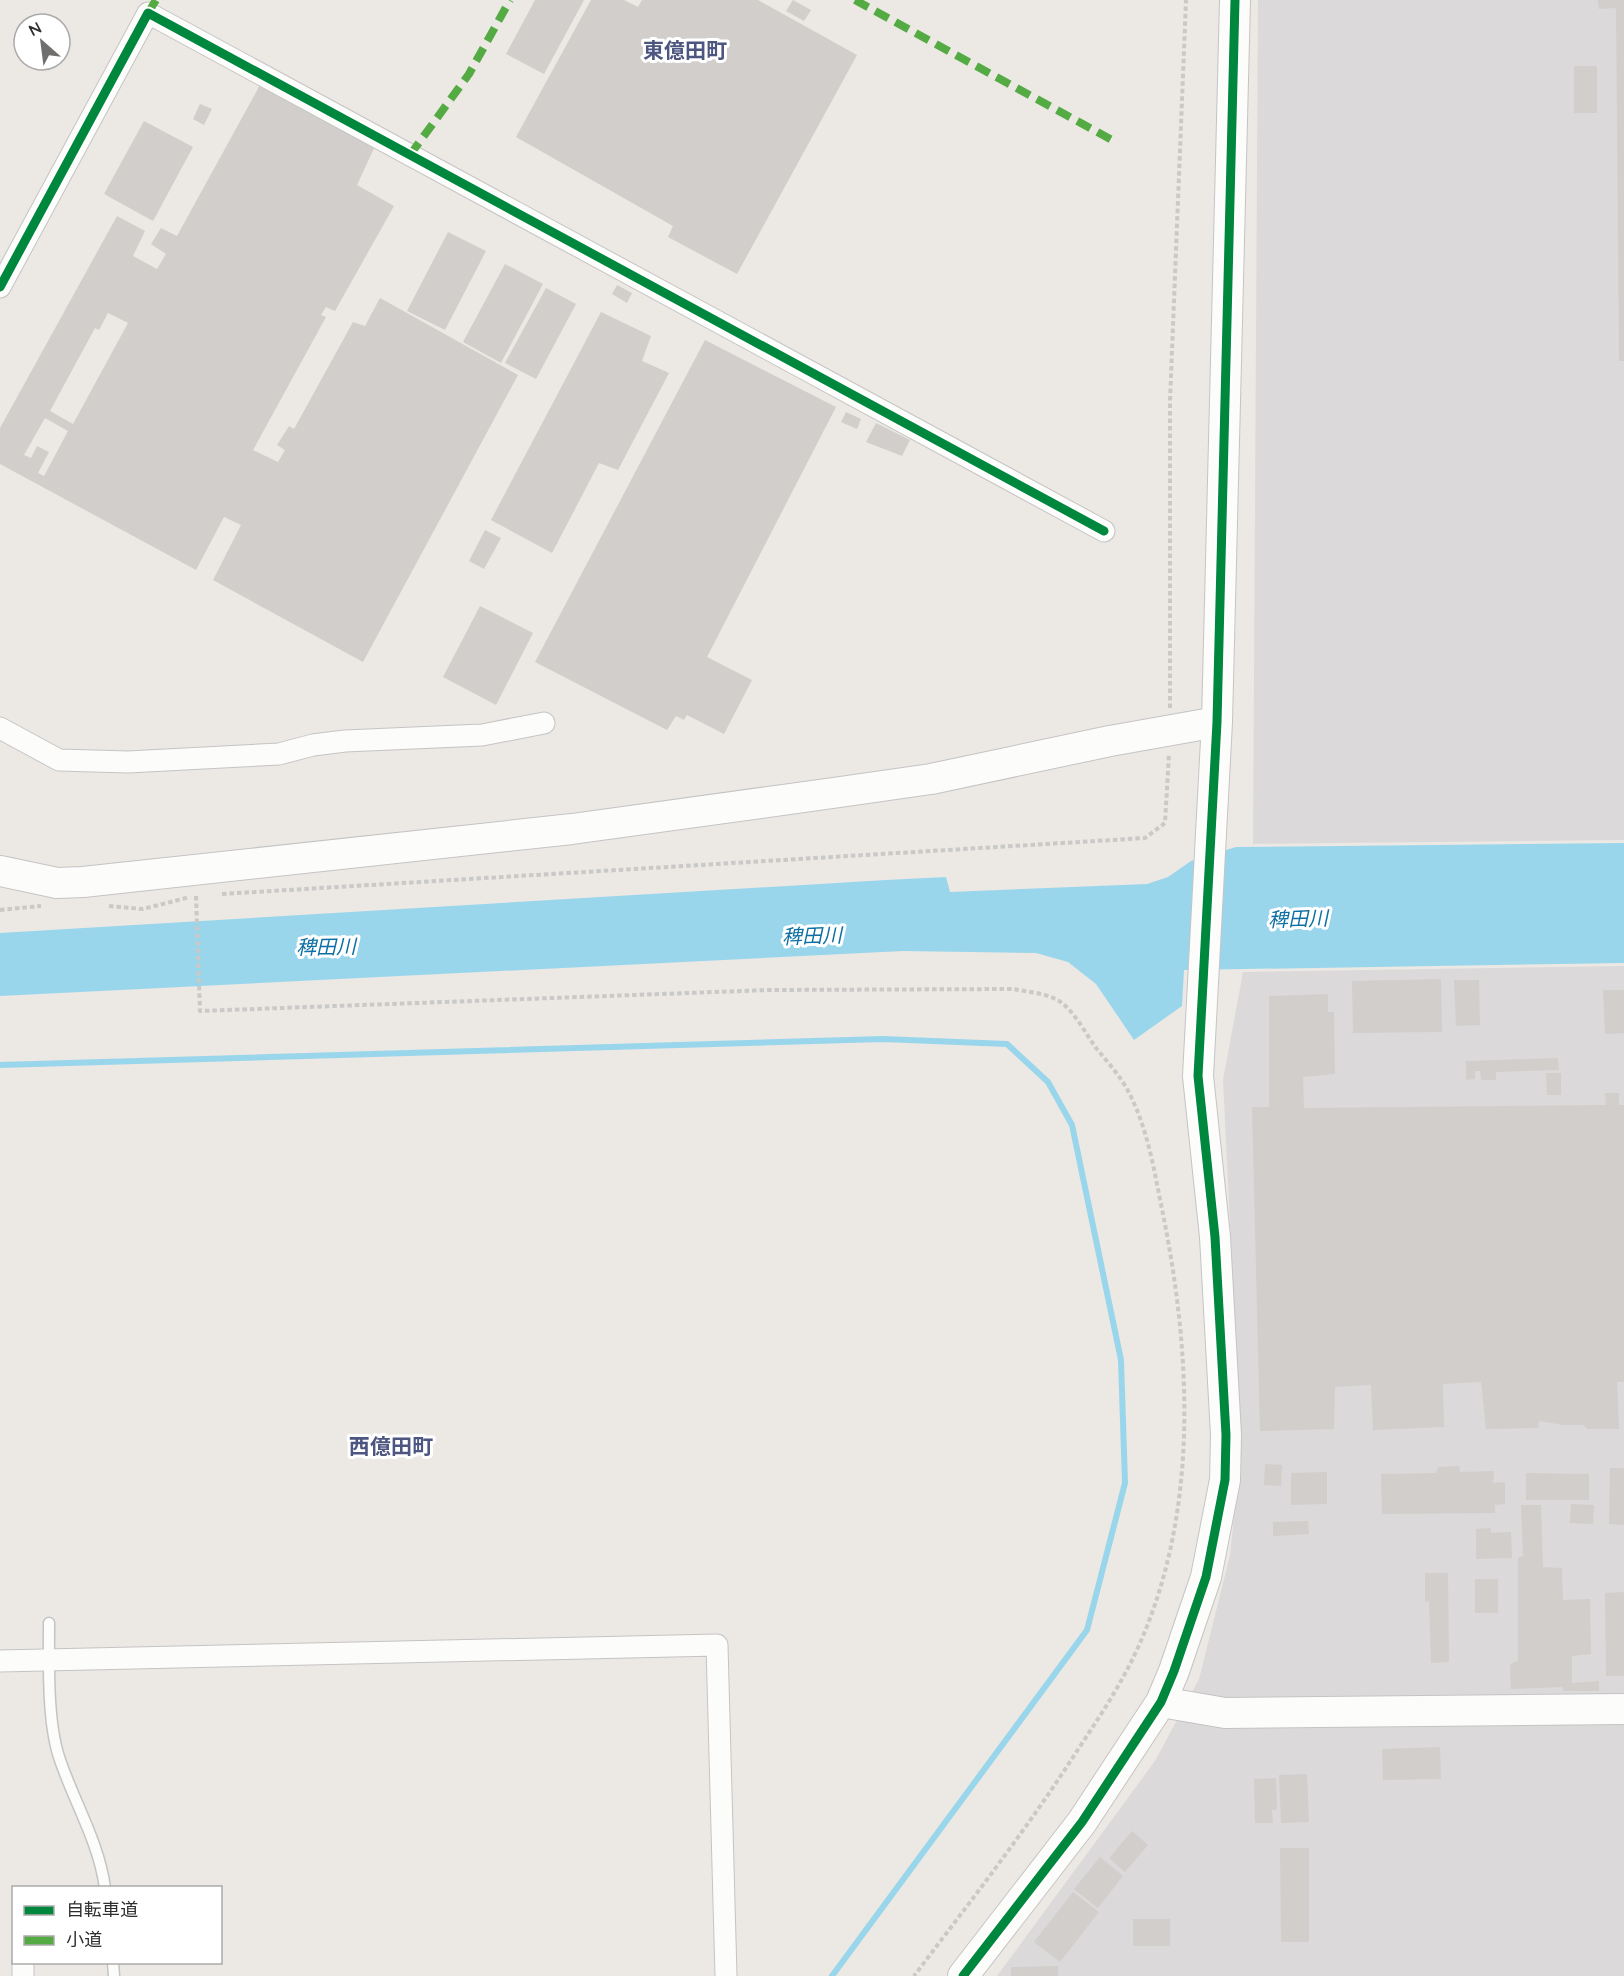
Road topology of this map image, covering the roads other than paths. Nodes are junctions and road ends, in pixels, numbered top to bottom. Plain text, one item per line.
1 (1235, 0) edge
2 (0, 287) edge
3 (1104, 531) dead end
4 (1217, 722) junction
5 (544, 723) dead end
6 (0, 728) edge
7 (0, 871) edge
8 (90, 893) junction
9 (57, 899) dead end
10 (49, 1623) dead end
11 (49, 1659) junction
12 (0, 1661) edge
13 (1161, 1702) junction
14 (1624, 1709) edge
15 (105, 1886) edge
16 (726, 1976) edge
17 (963, 1976) edge

1 - 4 street
2 - 3 street
4 - 8 street
4 - 13 street
5 - 6 street
7 - 8 street
8 - 9 street
10 - 11 lane
11 - 12 street
11 - 15 lane
11 - 16 street
13 - 14 street
13 - 17 street

